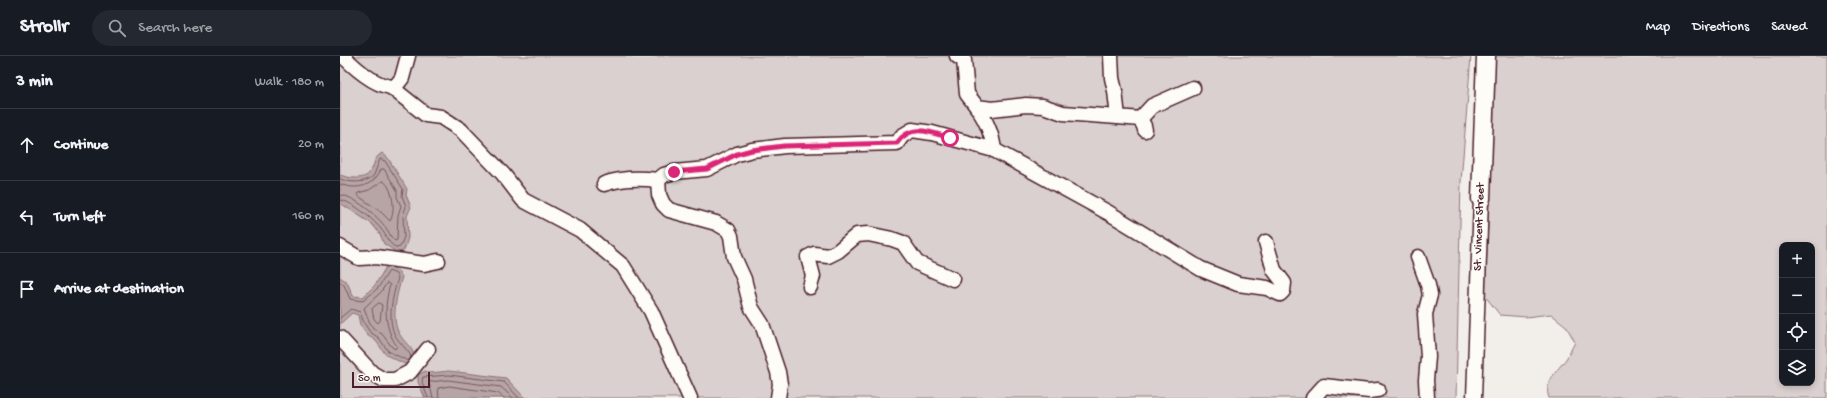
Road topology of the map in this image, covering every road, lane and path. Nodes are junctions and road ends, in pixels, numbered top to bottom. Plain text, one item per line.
1 (343, 56) edge
2 (408, 56) edge
3 (957, 56) edge
4 (1111, 56) edge
5 (1486, 56) edge
6 (391, 87) junction
7 (1193, 88) dead end
8 (977, 107) junction
9 (1118, 117) junction
10 (994, 150) junction
11 (658, 180) junction
12 (604, 184) dead end
13 (1481, 199) joint
14 (1266, 242) dead end
15 (340, 247) edge
16 (1418, 257) dead end
17 (438, 261) dead end
18 (953, 279) dead end
19 (810, 287) dead end
20 (340, 338) edge
21 (428, 349) dead end
22 (1378, 390) dead end
23 (690, 398) edge
24 (778, 398) edge
25 (1313, 398) edge
26 (1427, 398) edge
27 (1474, 398) edge

1 - 6 street
2 - 6 street
3 - 8 street
4 - 9 street
5 - 13 main road, St. Vincent Street
6 - 23 street
7 - 9 street
8 - 9 street
8 - 10 street
10 - 11 street
10 - 14 street
11 - 12 street
11 - 24 street
13 - 27 street, St. Vincent Street
15 - 17 street
16 - 26 street
18 - 19 street
20 - 21 street
22 - 25 street

